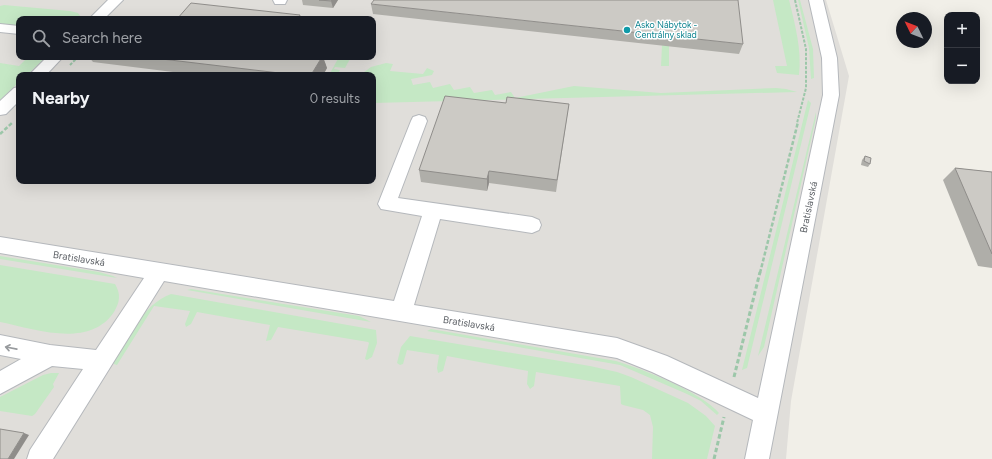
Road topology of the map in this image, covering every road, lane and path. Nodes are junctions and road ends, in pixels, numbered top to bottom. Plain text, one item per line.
1 (116, 0) edge
2 (795, 0) edge
3 (816, 0) edge
4 (99, 16) edge
5 (0, 28) edge
6 (16, 30) edge
7 (53, 60) edge
8 (40, 72) edge
9 (16, 95) edge
10 (0, 110) edge
11 (14, 120) dead end
12 (419, 121) dead end
13 (0, 134) edge
14 (433, 211) junction
15 (532, 225) dead end
16 (0, 244) edge
17 (159, 271) junction
18 (401, 312) junction
19 (0, 346) edge
20 (50, 355) junction
21 (97, 368) junction
22 (0, 383) edge
23 (729, 396) junction
24 (767, 414) junction
25 (39, 459) edge
26 (714, 459) edge
27 (757, 459) edge

1 - 4 lane
2 - 23 path
3 - 24 lane, Bratislavská
5 - 6 lane
7 - 8 lane
9 - 10 lane
11 - 13 path
12 - 14 lane
14 - 15 lane
14 - 18 lane
16 - 17 lane, Bratislavská
17 - 18 lane, Bratislavská
17 - 21 lane
18 - 23 lane, Bratislavská
20 -> 19 lane
20 - 21 lane
20 - 22 lane
21 - 25 lane
23 - 24 lane, Bratislavská
23 - 26 path
24 - 27 lane, Bratislavská

